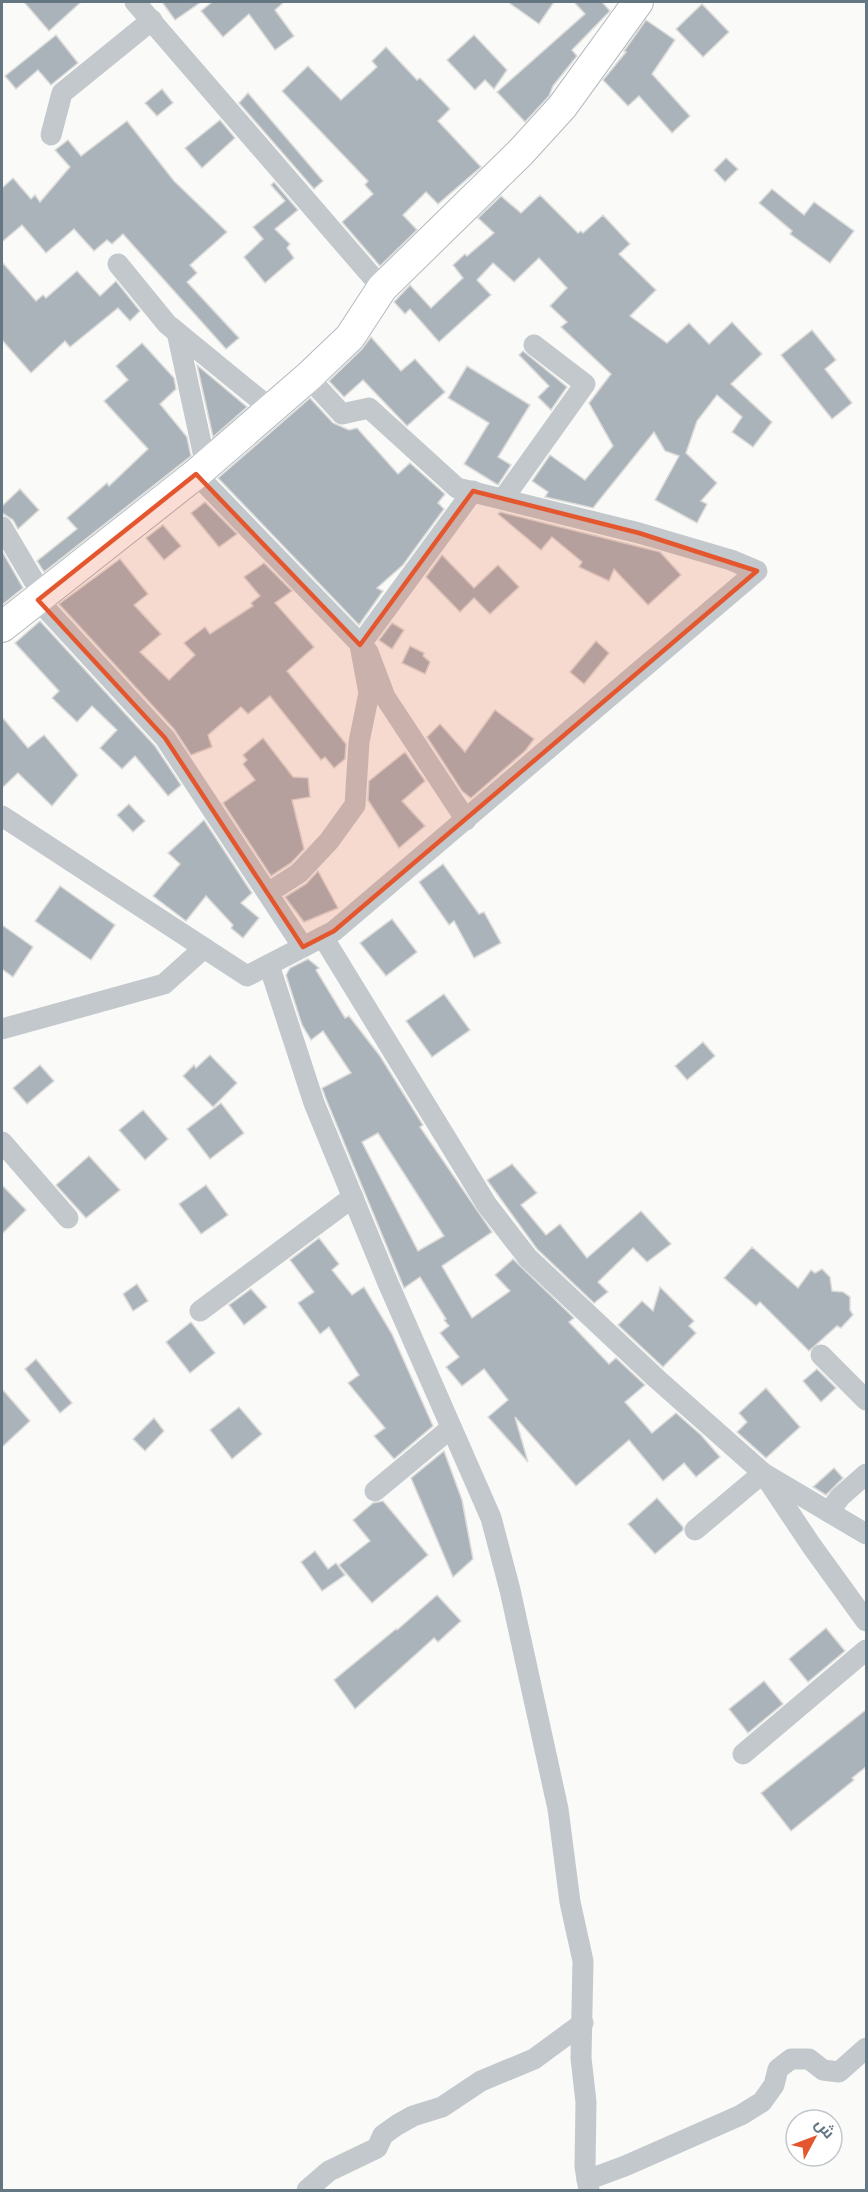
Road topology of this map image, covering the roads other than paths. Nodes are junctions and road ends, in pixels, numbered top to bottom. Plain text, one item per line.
1 (135, 2) edge
2 (638, 2) edge
3 (152, 20) junction
4 (51, 135) dead end
5 (118, 264) dead end
6 (382, 288) junction
7 (177, 333) junction
8 (534, 345) dead end
9 (308, 377) junction
10 (271, 409) junction
11 (201, 470) junction
12 (473, 491) junction
13 (503, 499) junction
14 (2, 526) edge
15 (38, 600) junction
16 (2, 627) edge
17 (360, 645) junction
18 (2, 816) edge
19 (466, 820) junction
20 (268, 893) junction
21 (322, 937) junction
22 (303, 947) junction
23 (204, 948) junction
24 (269, 965) junction
25 (2, 1029) edge
26 (2, 1142) edge
27 (353, 1197) junction
28 (68, 1218) dead end
29 (200, 1311) dead end
30 (821, 1355) dead end
31 (867, 1401) edge
32 (451, 1428) junction
33 (763, 1473) junction
34 (867, 1474) edge
35 (375, 1491) dead end
36 (829, 1512) junction
37 (694, 1530) dead end
38 (867, 1534) edge
39 (867, 1621) edge
40 (867, 1650) edge
41 (743, 1754) dead end
42 (583, 2023) junction
43 (867, 2048) edge
44 (588, 2185) edge
45 (307, 2190) edge

1 - 3 street
2 - 6 street
3 - 4 street
3 - 6 street
5 - 7 street
6 - 9 street
7 - 10 street
7 - 11 street
8 - 13 street
9 - 10 street
9 - 12 street
10 - 11 street
11 - 15 street
11 - 17 street
12 - 13 street
12 - 17 street
13 - 19 street
14 - 15 street
15 - 16 street
15 - 20 street
17 - 19 street
17 - 20 street
18 - 23 street
19 - 21 street
20 - 22 street
21 - 22 street
21 - 33 street
22 - 24 street
23 - 24 street
23 - 25 street
24 - 27 street
26 - 28 street
27 - 29 street
27 - 32 street
30 - 31 street
32 - 35 street
32 - 42 street
33 - 36 street
33 - 37 street
33 - 39 street
34 - 36 street
36 - 38 street
40 - 41 street
42 - 44 street
42 - 45 street
43 - 44 street

